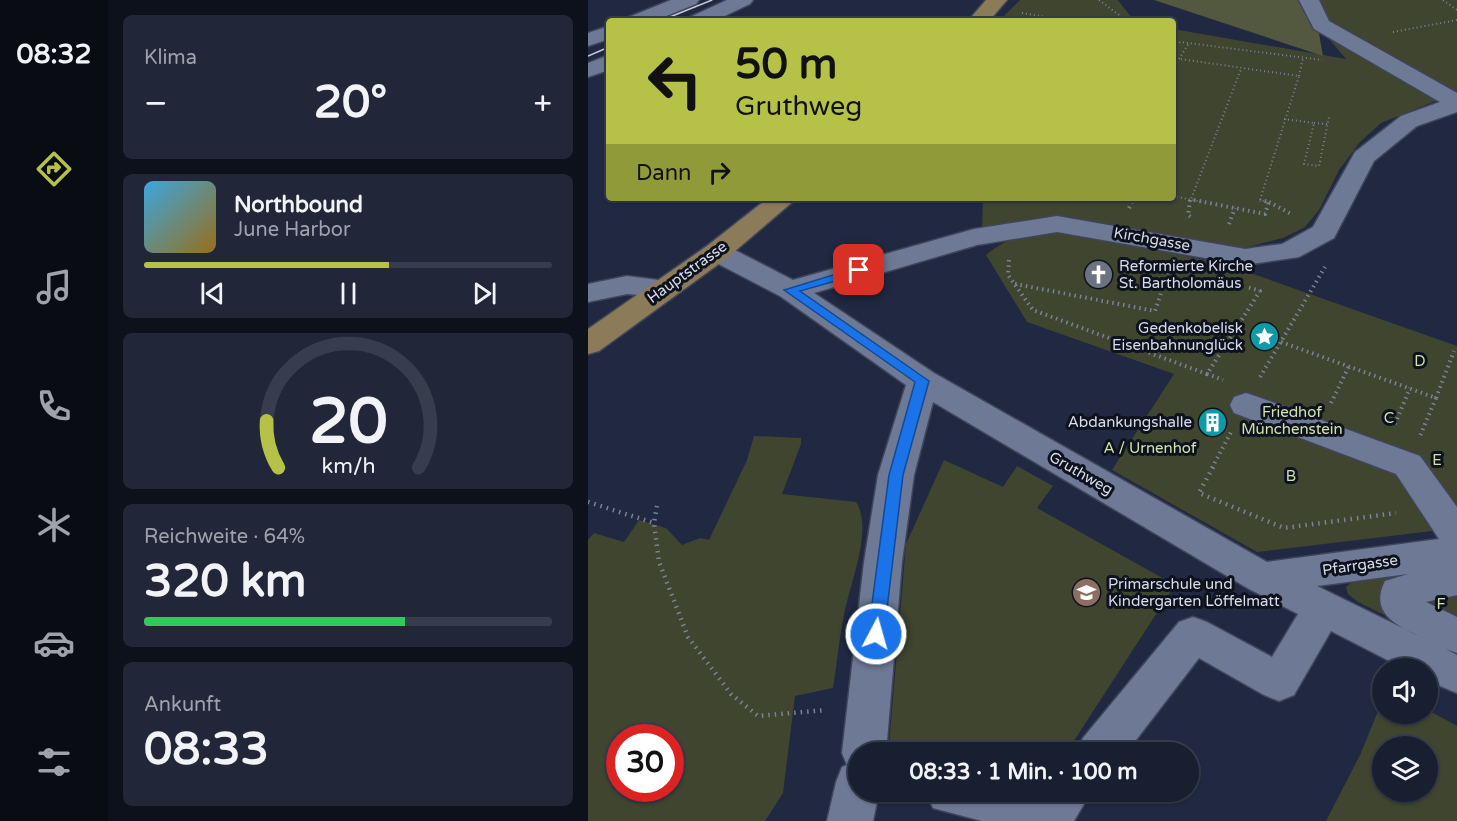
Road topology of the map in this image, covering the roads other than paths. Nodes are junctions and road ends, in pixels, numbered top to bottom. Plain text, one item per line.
1 (688, 0) edge
2 (743, 0) edge
3 (1309, 0) edge
4 (1004, 5) edge
5 (643, 18) edge
6 (704, 18) edge
7 (983, 18) edge
8 (606, 33) edge
9 (588, 40) edge
10 (606, 63) edge
11 (589, 70) edge
12 (1457, 103) edge
13 (780, 201) edge
14 (717, 252) junction
15 (664, 288) junction
16 (790, 290) junction
17 (588, 293) edge
18 (588, 344) edge
19 (922, 381) junction
20 (1249, 397) road end
21 (1457, 536) edge
22 (1457, 552) edge
23 (1263, 578) junction
24 (1457, 579) edge
25 (1323, 608) junction
26 (1457, 636) edge
27 (1457, 675) edge
28 (865, 742) edge
29 (1108, 742) edge
30 (854, 802) edge
31 (998, 802) edge
32 (1060, 802) edge
33 (850, 821) edge

1 - 5 street
2 - 6 street
3 - 12 street
4 - 7 main road
8 - 9 street
10 - 11 street
12 - 16 street, Kirchgasse
13 - 14 main road, Hauptstrasse
14 - 15 main road, Hauptstrasse
14 - 16 street, Gruthweg
15 - 17 street
15 - 18 main road, Hauptstrasse
16 - 19 street, Gruthweg
19 - 23 street, Gruthweg
19 - 28 street
20 - 21 street
22 - 23 street, Pfarrgasse
23 - 25 street, Gruthweg
24 - 26 street
25 - 27 street, Gruthweg
25 - 29 street
30 - 33 street
31 - 32 street

